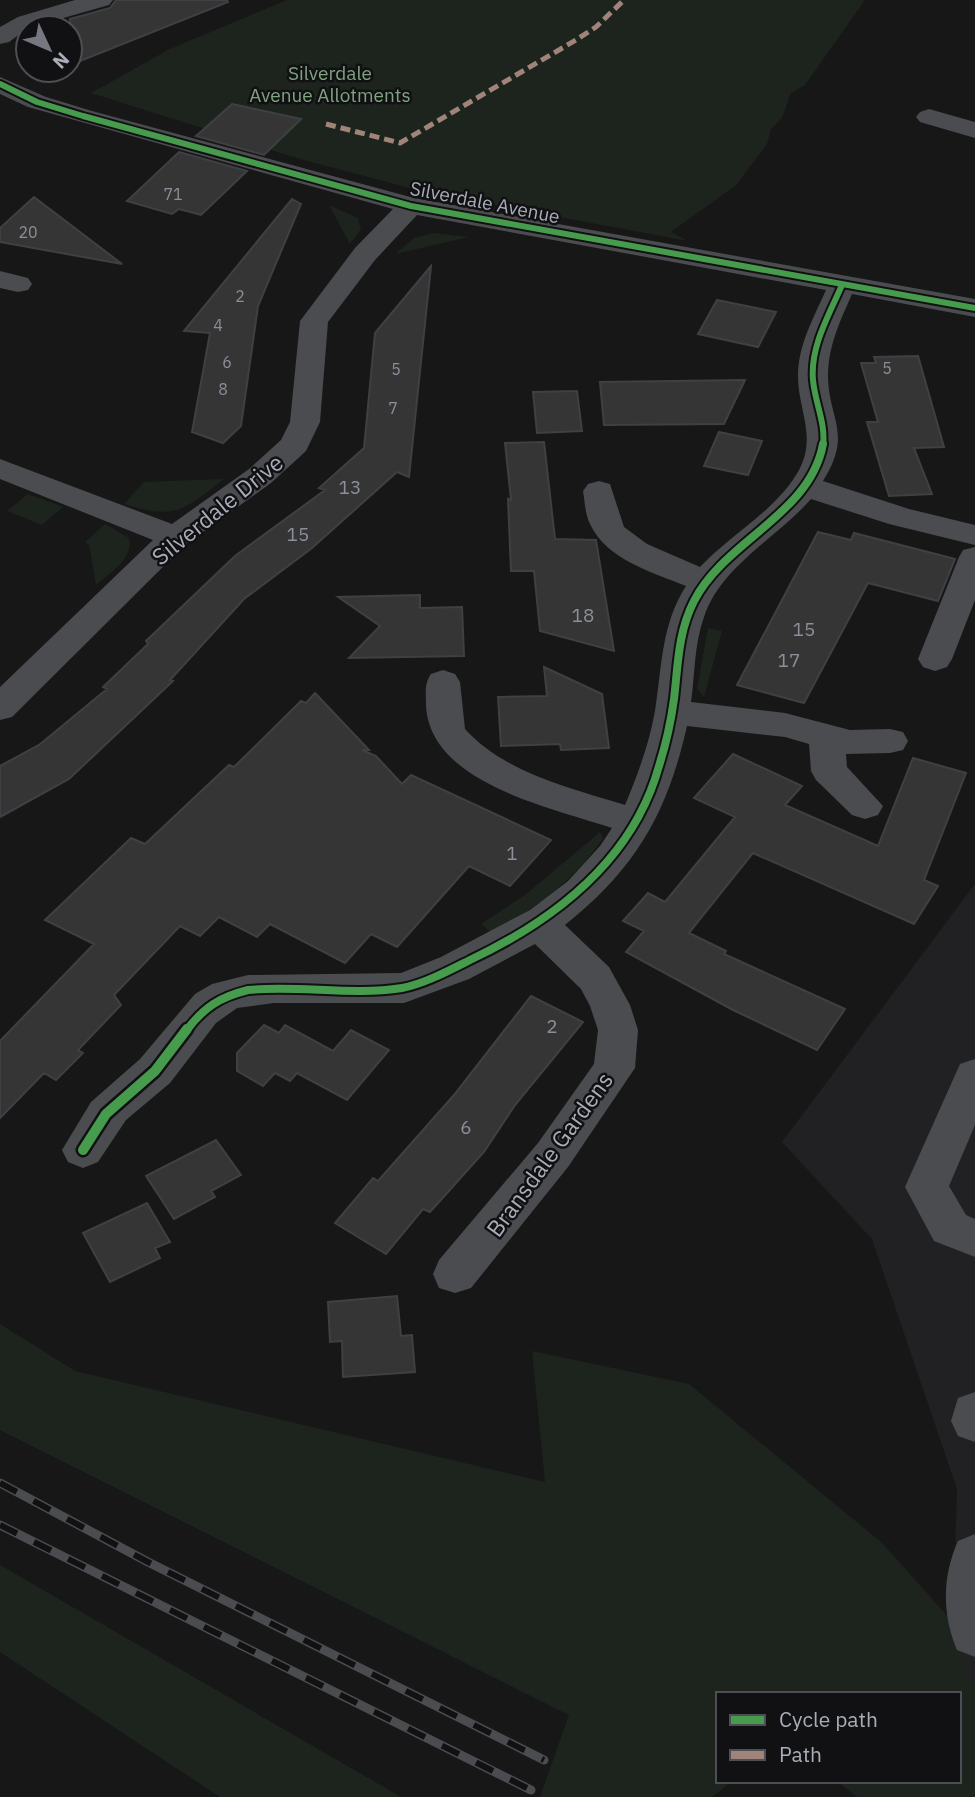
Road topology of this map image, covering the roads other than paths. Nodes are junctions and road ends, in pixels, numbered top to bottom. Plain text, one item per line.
1 (101, 0) edge
2 (0, 37) edge
3 (0, 84) edge
4 (929, 117) dead end
5 (975, 130) edge
6 (411, 206) junction
7 (842, 285) junction
8 (975, 308) edge
9 (0, 468) edge
10 (805, 485) junction
11 (599, 491) dead end
12 (975, 534) edge
13 (175, 537) junction
14 (975, 557) edge
15 (706, 582) junction
16 (935, 659) dead end
17 (443, 682) dead end
18 (0, 708) edge
19 (672, 712) junction
20 (827, 737) junction
21 (890, 741) dead end
22 (865, 806) dead end
23 (637, 822) junction
24 (540, 925) junction
25 (975, 1076) edge
26 (83, 1150) dead end
27 (975, 1238) edge
28 (455, 1274) dead end
29 (975, 1413) edge
30 (975, 1421) edge
31 (975, 1558) edge
32 (975, 1632) edge

1 - 2 street
3 - 6 street, Silverdale Avenue
4 - 5 street
6 - 7 street, Silverdale Avenue
6 - 13 street, Silverdale Drive
7 - 8 street, Silverdale Avenue
7 - 10 street
9 - 13 street
10 - 12 street
10 - 15 street
11 - 15 street
13 - 18 street, Silverdale Drive
14 - 16 street
15 - 19 street
17 - 23 street
19 - 20 street
19 - 23 street
20 - 21 street
20 - 22 street
23 - 24 street
24 - 26 street
24 - 28 street, Bransdale Gardens
25 - 27 street
29 - 30 street
31 - 32 street

